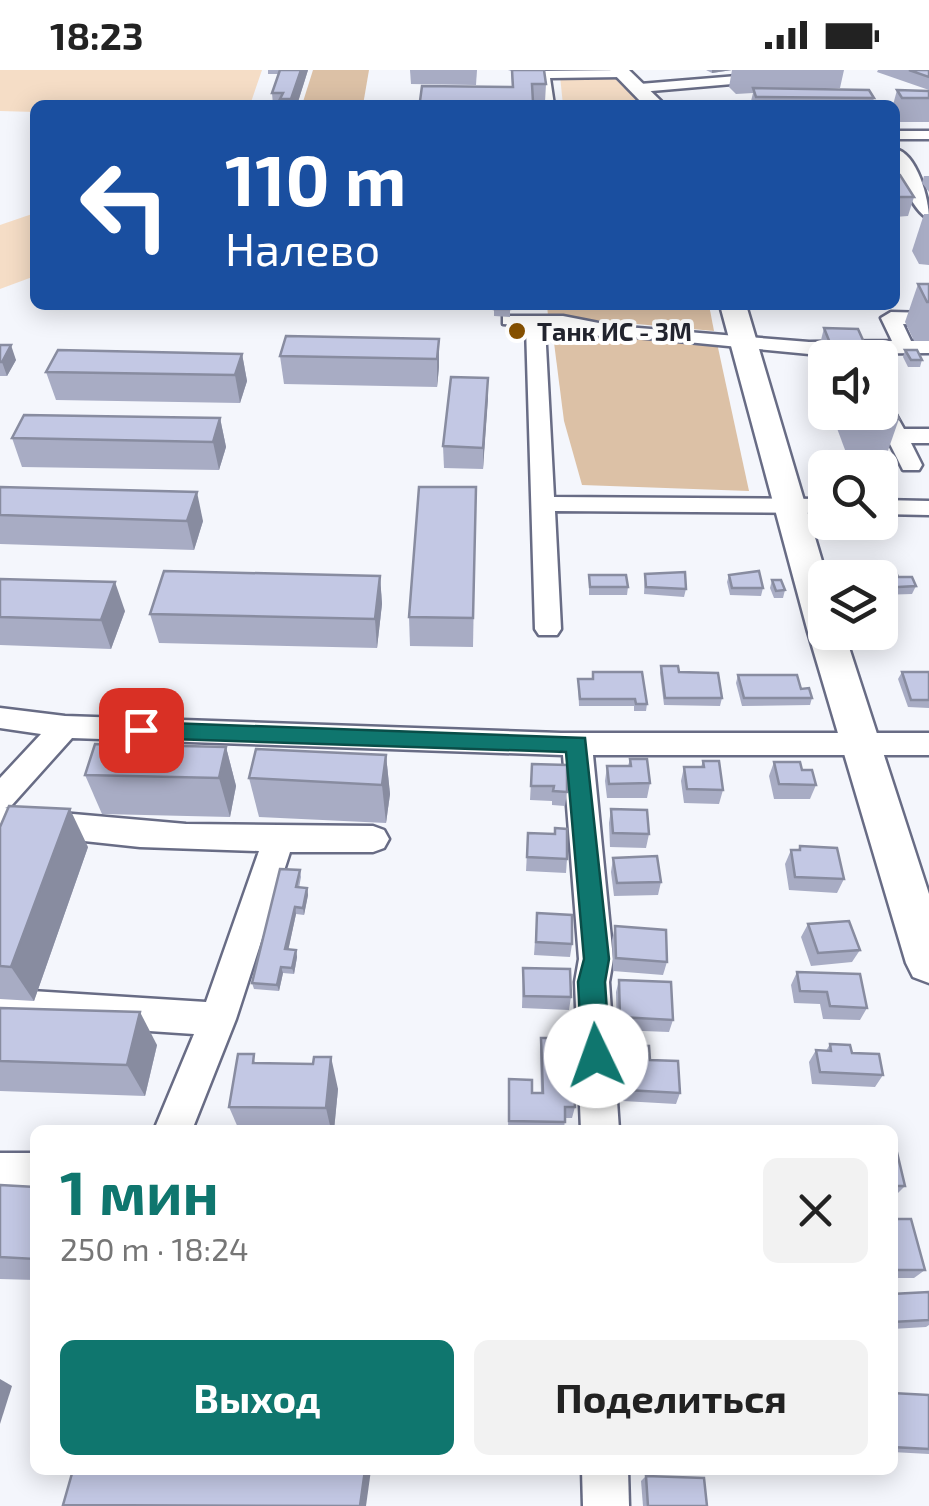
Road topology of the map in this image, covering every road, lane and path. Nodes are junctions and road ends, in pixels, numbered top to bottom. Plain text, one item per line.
1 (620, 72) edge
2 (786, 76) dead end
3 (640, 88) junction
4 (547, 100) edge
5 (650, 100) edge
6 (900, 135) edge
7 (929, 135) edge
8 (902, 153) edge
9 (929, 214) edge
10 (735, 310) edge
11 (929, 319) edge
12 (510, 320) dead end
13 (536, 320) junction
14 (744, 341) junction
15 (904, 347) junction
16 (929, 348) edge
17 (891, 430) edge
18 (894, 436) junction
19 (929, 436) edge
20 (911, 465) dead end
21 (544, 504) junction
22 (788, 506) junction
23 (808, 506) edge
24 (898, 508) edge
25 (929, 508) edge
26 (808, 571) edge
27 (548, 629) dead end
28 (832, 650) edge
29 (0, 718) edge
30 (65, 727) junction
31 (577, 744) junction
32 (862, 744) junction
33 (929, 744) edge
34 (0, 798) edge
35 (0, 820) edge
36 (373, 839) dead end
37 (278, 841) junction
38 (929, 963) edge
39 (0, 1006) edge
40 (218, 1019) junction
41 (174, 1125) edge
42 (600, 1125) edge
43 (0, 1172) edge
44 (30, 1172) edge
45 (605, 1475) edge
46 (606, 1506) edge

1 - 3 main road
1 - 4 street
2 - 3 street
3 - 5 main road
6 - 7 street
8 - 9 street
10 - 14 main road
11 - 15 street
12 - 13 street
13 - 14 street
13 - 21 street
14 - 15 street
14 - 22 main road
15 - 16 street
17 - 18 street
18 - 19 street
18 - 20 street
21 - 22 street
21 - 27 street
22 - 23 street
22 - 26 main road
24 - 25 street
28 - 32 main road
29 - 30 street
30 - 31 street
30 - 34 street
31 - 32 street
31 - 42 street
32 - 33 street
32 - 38 main road
35 - 37 street
36 - 37 street
37 - 40 street
39 - 40 street
40 - 41 street
43 - 44 street
45 - 46 street

